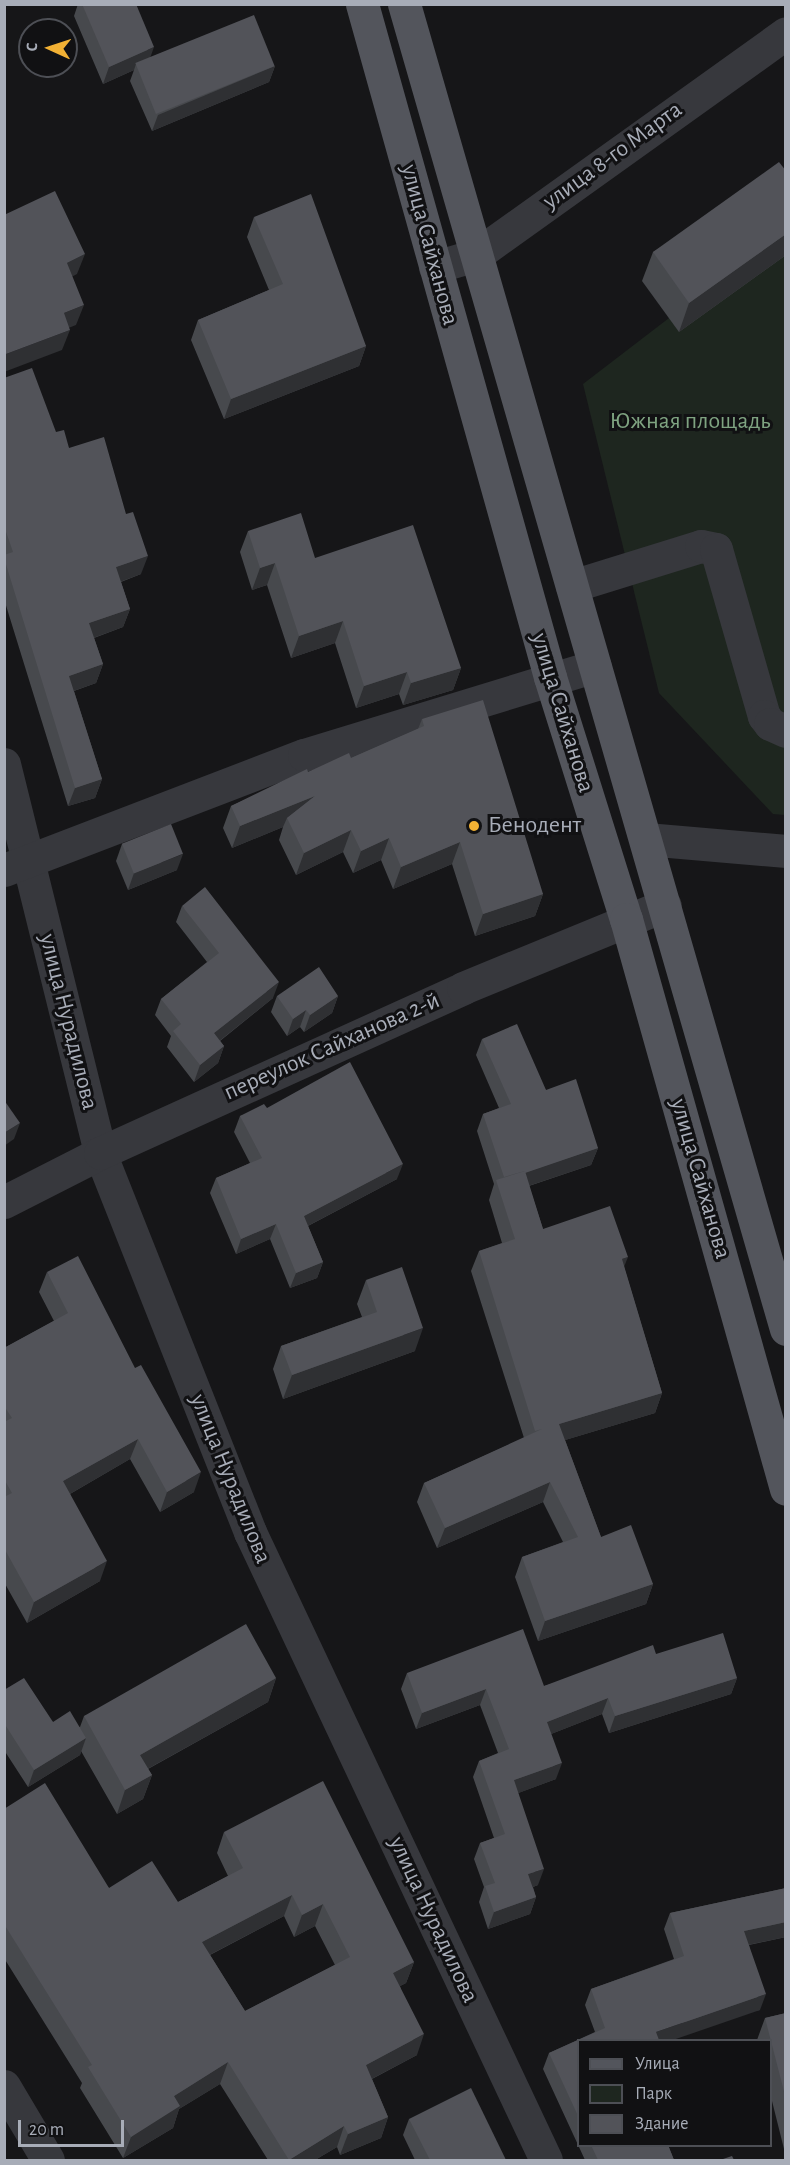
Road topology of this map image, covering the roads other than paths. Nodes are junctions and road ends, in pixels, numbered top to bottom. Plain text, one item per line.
1 (362, 4) edge
2 (404, 4) edge
3 (786, 33) edge
4 (476, 255) junction
5 (435, 267) junction
6 (572, 586) junction
7 (595, 666) junction
8 (550, 677) junction
9 (786, 731) edge
10 (4, 764) edge
11 (646, 839) junction
12 (786, 851) edge
13 (16, 864) edge
14 (665, 905) junction
15 (626, 919) junction
16 (100, 1153) junction
17 (4, 1202) edge
18 (786, 1329) edge
19 (786, 1489) edge
20 (4, 2086) edge
21 (48, 2160) edge
22 (546, 2160) edge

1 - 5 main road, улица Сайханова
2 - 4 main road, улица Сайханова
3 - 4 street, улица 8-го Марта
4 - 5 street, улица 8-го Марта
4 - 6 main road, улица Сайханова
5 - 8 main road, улица Сайханова
6 - 7 main road, улица Сайханова
6 - 9 street
7 - 8 street
7 - 11 main road, улица Сайханова
8 - 13 street
8 - 15 main road, улица Сайханова
10 - 13 street, улица Нурадилова
11 - 12 street
11 - 14 main road, улица Сайханова
13 - 16 street, улица Нурадилова
14 - 15 street, переулок Сайханова 2-й
14 - 18 main road, улица Сайханова
15 - 16 street, переулок Сайханова 2-й
15 - 19 main road, улица Сайханова
16 - 17 street, переулок Сайханова 2-й
16 - 22 street, улица Нурадилова
20 - 21 street

